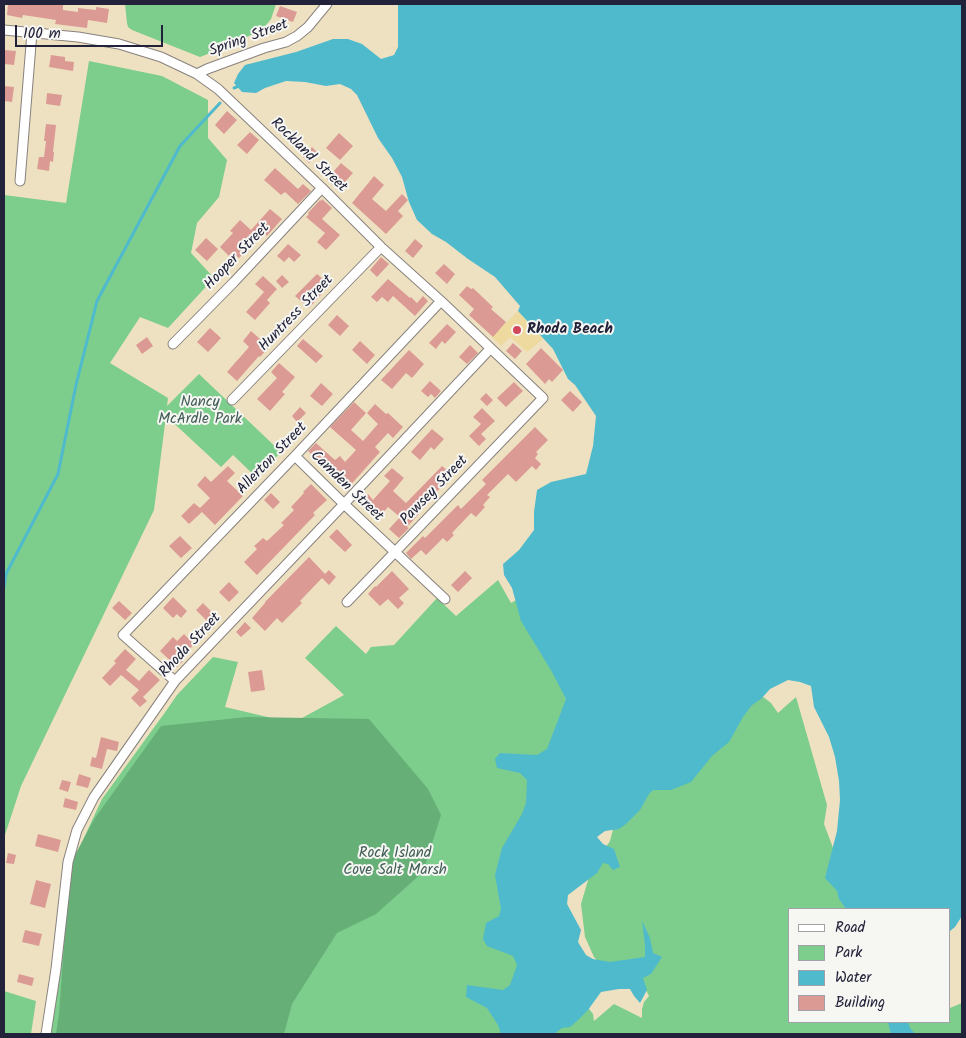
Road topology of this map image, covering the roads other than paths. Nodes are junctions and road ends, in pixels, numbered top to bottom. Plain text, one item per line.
1 (327, 4) edge
2 (4, 30) edge
3 (32, 32) junction
4 (197, 74) junction
5 (20, 181) dead end
6 (322, 188) junction
7 (381, 247) junction
8 (442, 301) junction
9 (173, 344) dead end
10 (490, 349) junction
11 (543, 398) joint
12 (232, 400) dead end
13 (295, 456) junction
14 (344, 504) junction
15 (395, 553) junction
16 (445, 599) dead end
17 (347, 602) dead end
18 (175, 681) junction
19 (46, 1034) edge

1 - 4 street, Spring Street
2 - 3 street, Rockland Street
3 - 4 street, Rockland Street
3 - 5 street
4 - 6 street, Rockland Street
6 - 7 street, Rockland Street
6 - 9 street, Hooper Street
7 - 8 street, Rockland Street
7 - 12 street, Huntress Street
8 - 10 street, Rockland Street
8 - 13 street, Allerton Street
10 - 11 street, Rockland Street
10 - 14 street, Rhoda Street
11 - 15 street, Pawsey Street
13 - 14 street, Camden Street
13 - 18 street, Allerton Street
14 - 15 street, Camden Street
14 - 18 street, Rhoda Street
15 - 16 street, Camden Street
15 - 17 street, Pawsey Street
18 - 19 street, Rhoda Street

